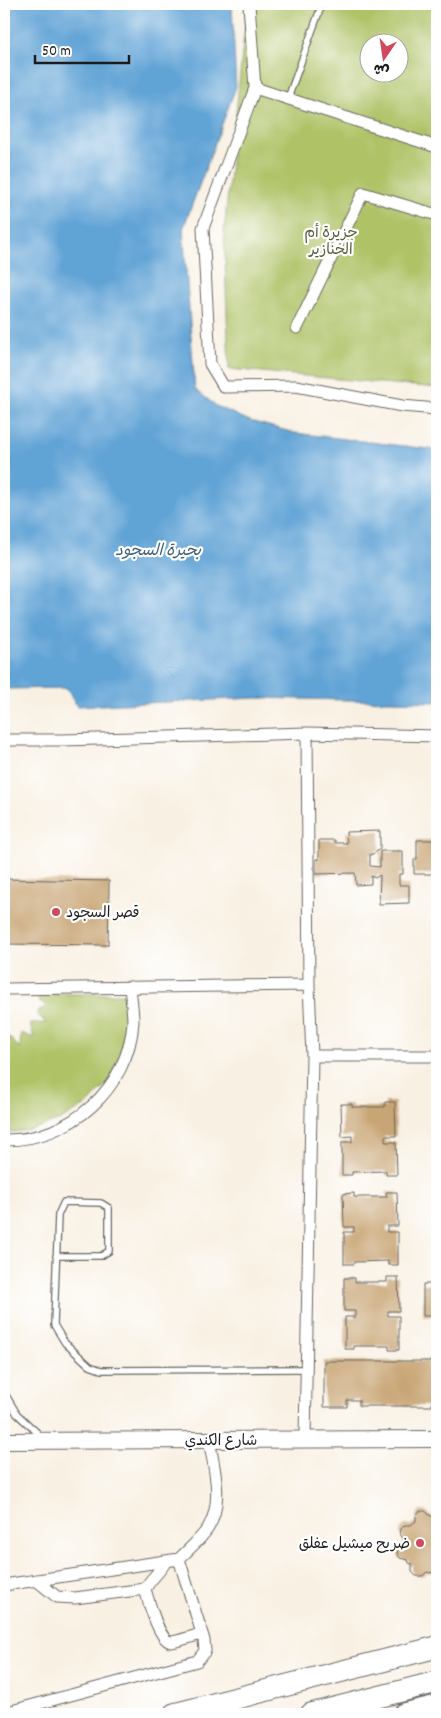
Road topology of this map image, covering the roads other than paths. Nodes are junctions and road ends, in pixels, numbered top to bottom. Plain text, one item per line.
1 (249, 4) edge
2 (322, 4) edge
3 (255, 88) junction
4 (288, 98) junction
5 (437, 147) edge
6 (437, 215) edge
7 (297, 328) dead end
8 (437, 409) edge
9 (307, 733) junction
10 (437, 736) edge
11 (4, 740) edge
12 (309, 985) junction
13 (130, 987) junction
14 (4, 989) edge
15 (312, 1056) junction
16 (437, 1056) edge
17 (4, 1140) edge
18 (56, 1256) junction
19 (4, 1348) edge
20 (306, 1369) junction
21 (4, 1392) edge
22 (305, 1439) junction
23 (437, 1439) edge
24 (209, 1440) junction
25 (4, 1441) edge
26 (46, 1441) junction
27 (179, 1559) junction
28 (166, 1561) junction
29 (36, 1580) junction
30 (4, 1585) edge
31 (145, 1589) junction
32 (202, 1634) junction
33 (437, 1647) edge
34 (437, 1682) edge
35 (437, 1706) edge
36 (4, 1713) edge
37 (174, 1714) edge
38 (311, 1714) edge
39 (404, 1714) edge

1 - 3 street
2 - 4 lane
3 - 4 street
3 - 8 street
4 - 5 street
6 - 7 street
9 - 10 street
9 - 11 street
9 - 12 street
12 - 13 street
12 - 15 street
13 - 14 street
13 - 17 street
15 - 16 street
15 - 20 street
18 - 18 lane
18 - 20 lane
19 - 21 lane
20 - 22 street
21 - 26 lane
22 - 23 street, شارع الكندي
22 - 24 street, شارع الكندي
24 - 26 street, شارع الكندي
24 - 27 street
25 - 26 street, شارع الكندي
27 - 28 street
27 - 32 street
28 - 29 street
28 - 31 street
29 - 30 street
29 - 31 street
31 - 32 street
32 - 36 street
33 - 37 highway
34 - 38 highway
35 - 39 highway

